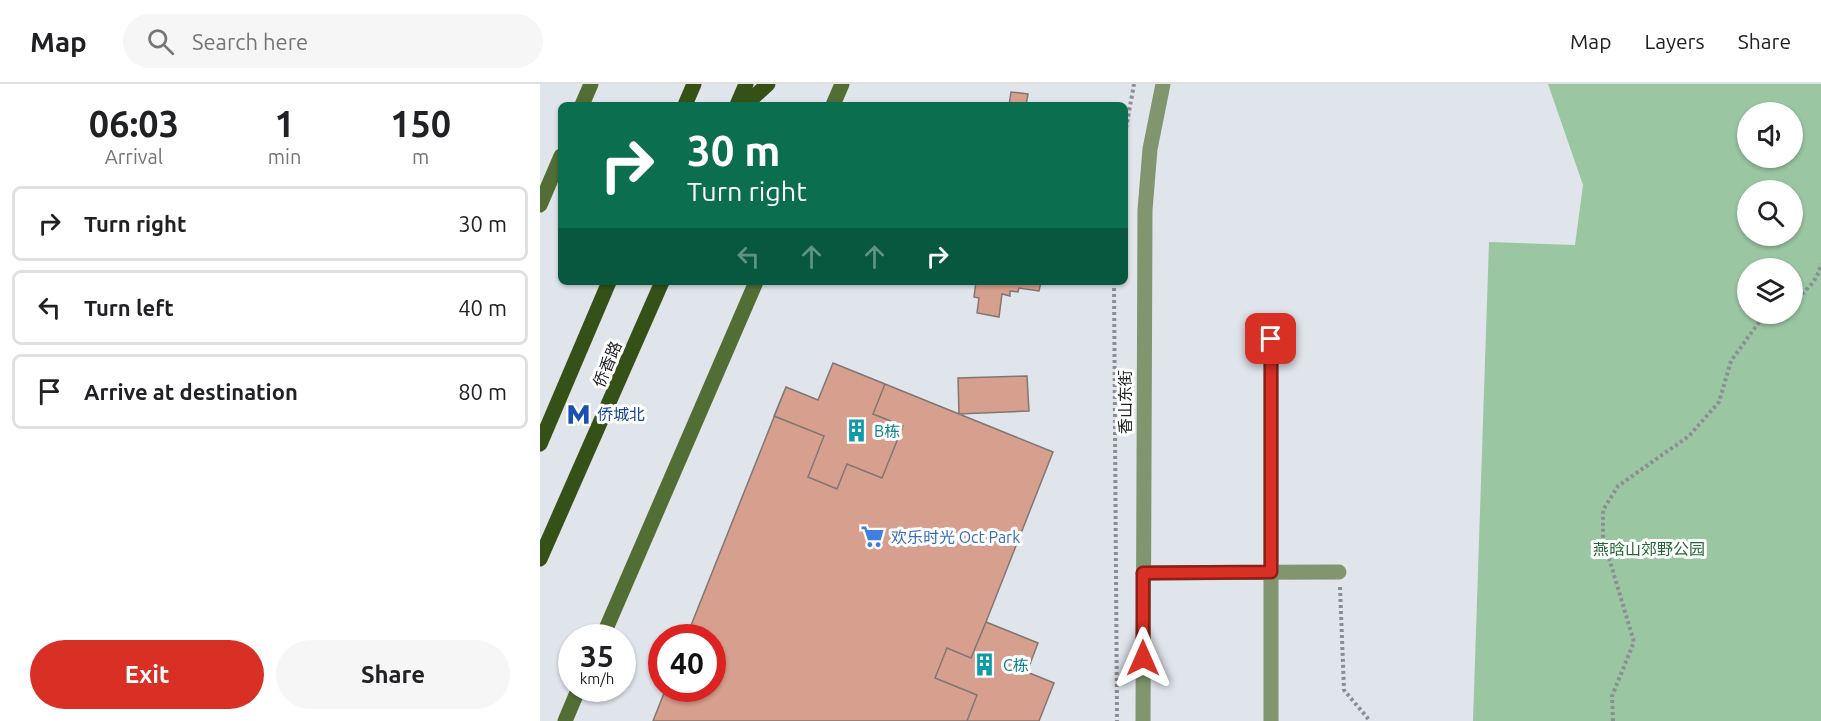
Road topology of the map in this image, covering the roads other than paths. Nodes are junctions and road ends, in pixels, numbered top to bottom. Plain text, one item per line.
1 (591, 84) edge
2 (694, 84) edge
3 (746, 84) edge
4 (768, 84) edge
5 (843, 84) edge
6 (1163, 84) edge
7 (583, 102) edge
8 (686, 102) edge
9 (738, 102) edge
10 (748, 102) edge
11 (834, 102) edge
12 (558, 163) edge
13 (540, 206) edge
14 (608, 285) edge
15 (661, 285) edge
16 (755, 285) edge
17 (1271, 339) dead end
18 (540, 444) edge
19 (540, 560) edge
20 (1271, 572) junction
21 (1339, 572) road end
22 (1143, 573) junction
23 (608, 624) edge
24 (573, 702) edge
25 (565, 721) edge
26 (1143, 721) edge
27 (1271, 721) edge

1 - 7 main road
2 - 8 main road
3 - 9 main road
4 - 10 main road
5 - 11 main road
6 - 22 street, 香山东街
12 - 13 main road
14 - 18 main road, 侨香路
15 - 19 main road, 侨香路
16 - 23 main road
17 - 20 street
20 - 21 street
20 - 22 street
20 - 27 street
22 - 26 street, 香山东街
24 - 25 main road

